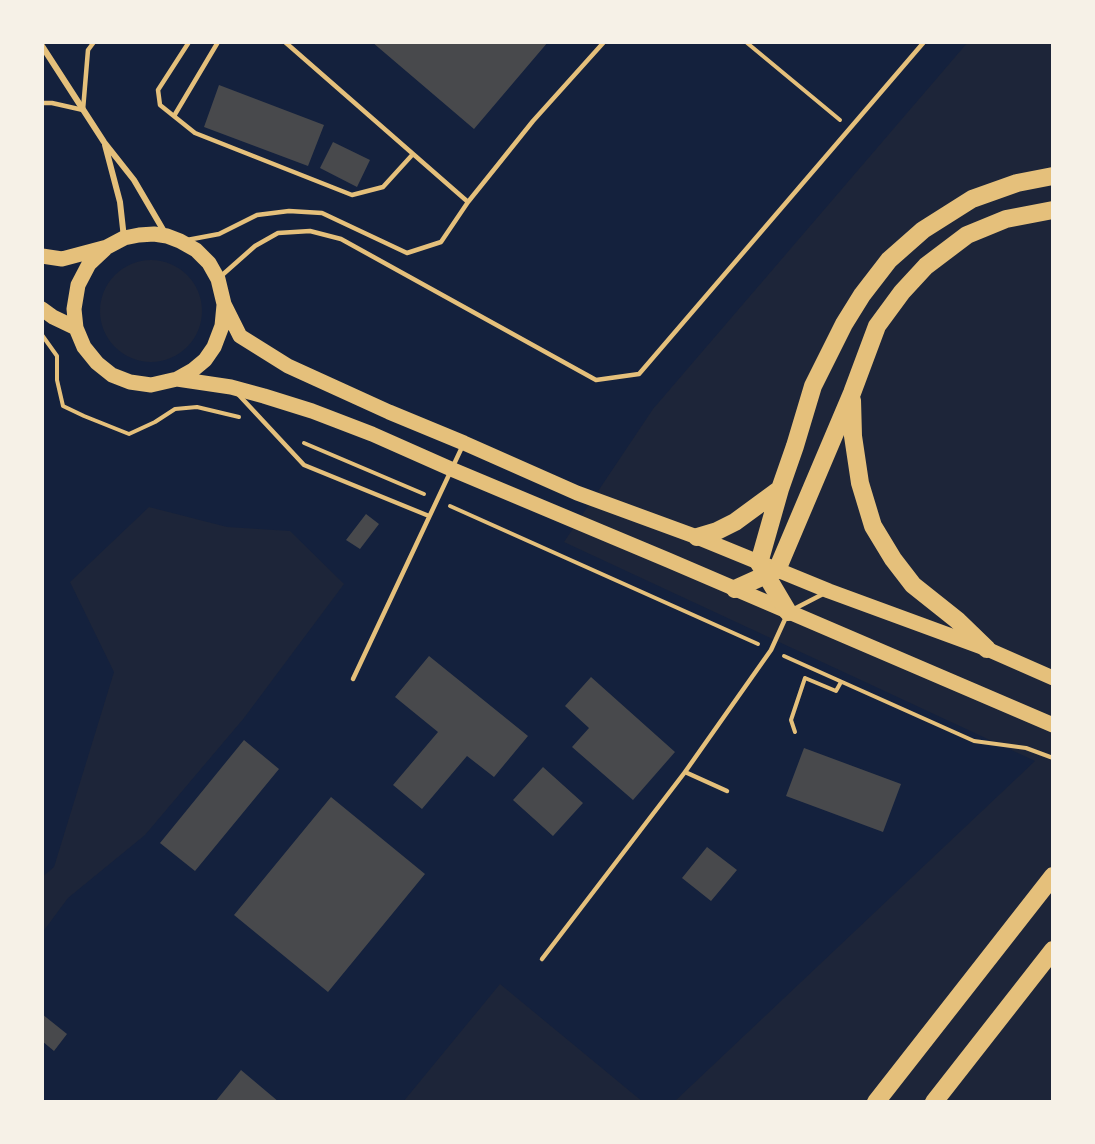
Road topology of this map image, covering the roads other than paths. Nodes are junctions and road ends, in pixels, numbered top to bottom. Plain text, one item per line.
1 (94, 42) edge
2 (189, 42) edge
3 (218, 42) edge
4 (285, 42) edge
5 (604, 42) edge
6 (924, 42) edge
7 (42, 46) edge
8 (42, 103) edge
9 (83, 110) junction
10 (174, 116) junction
11 (104, 142) junction
12 (413, 154) junction
13 (1053, 176) edge
14 (468, 202) junction
15 (1053, 210) edge
16 (124, 238) junction
17 (174, 238) junction
18 (107, 247) junction
19 (42, 255) edge
20 (218, 279) junction
21 (224, 304) junction
22 (42, 309) edge
23 (76, 328) junction
24 (177, 379) junction
25 (231, 387) junction
26 (852, 393) junction
27 (464, 443) junction
28 (451, 469) junction
29 (780, 489) junction
30 (429, 516) junction
31 (697, 537) junction
32 (767, 569) junction
33 (735, 589) junction
34 (829, 591) junction
35 (788, 612) junction
36 (987, 649) junction
37 (1053, 678) edge
38 (353, 679) dead end
39 (1053, 725) edge
40 (685, 772) junction
41 (727, 791) dead end
42 (1053, 876) edge
43 (1053, 950) edge
44 (542, 958) dead end
45 (876, 1102) edge
46 (934, 1102) edge

1 - 9 lane
2 - 10 lane
3 - 10 lane
4 - 12 lane
5 - 14 lane
6 - 20 lane
7 - 9 street
8 - 9 lane
9 - 11 street
10 - 12 lane
11 - 16 street
11 - 17 street
12 - 14 lane
13 - 29 highway
14 - 17 lane
15 - 26 highway
16 - 17 main road
16 - 18 main road
17 - 20 main road
18 - 19 main road
18 - 23 main road
20 - 21 main road
21 - 24 main road
21 - 27 main road
22 - 23 main road
23 - 24 main road
24 - 25 main road
25 - 28 main road
25 - 30 lane
26 - 32 highway
26 - 36 highway
27 - 28 lane
27 - 31 main road
28 - 30 lane
28 - 33 main road
29 - 31 highway
29 - 32 highway
30 - 38 lane
31 - 32 main road
32 - 33 highway
32 - 34 main road
32 - 35 highway
33 - 35 main road
34 - 35 lane
34 - 36 main road
35 - 39 main road
35 - 40 lane
36 - 37 main road
40 - 41 lane
40 - 44 lane
42 - 45 highway
43 - 46 highway

